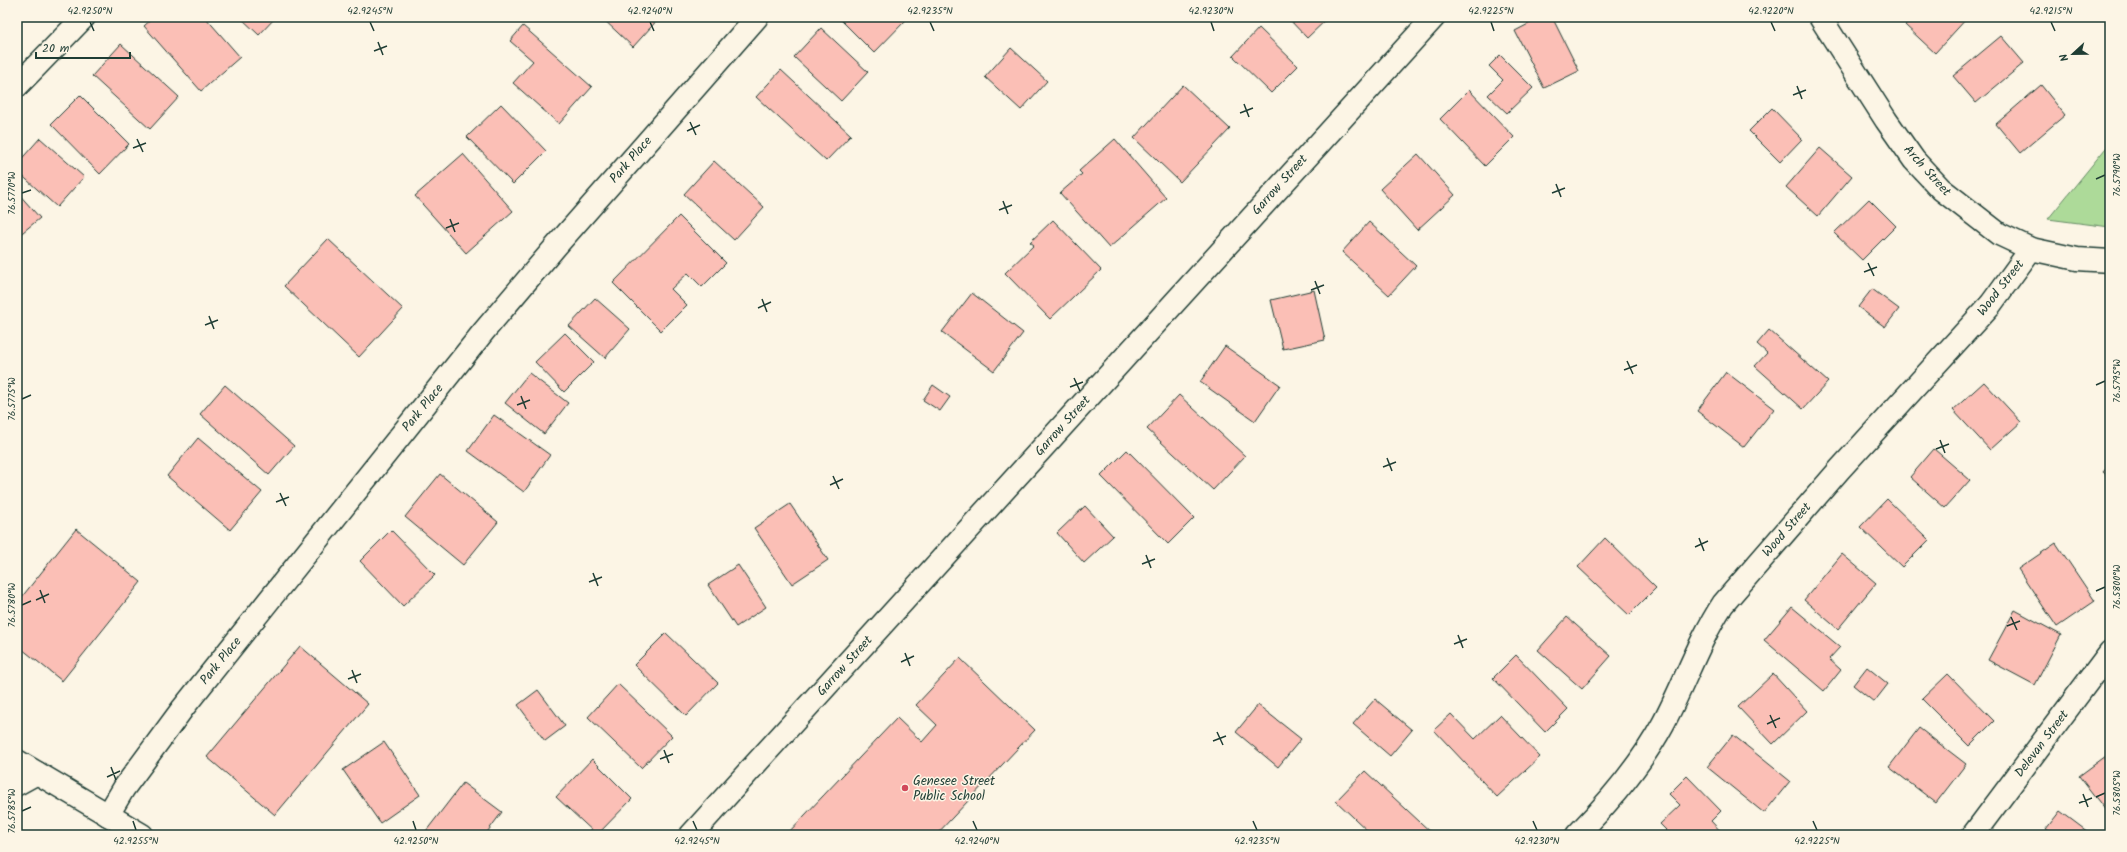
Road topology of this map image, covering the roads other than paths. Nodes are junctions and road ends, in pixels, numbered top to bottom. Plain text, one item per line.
1 (757, 17) edge
2 (1434, 17) edge
3 (1820, 17) edge
4 (82, 18) edge
5 (17, 86) edge
6 (2031, 249) junction
7 (2110, 261) edge
8 (2110, 652) edge
9 (17, 760) edge
10 (38, 773) junction
11 (17, 784) edge
12 (108, 815) junction
13 (142, 835) edge
14 (691, 835) edge
15 (1577, 835) edge
16 (1973, 835) edge

1 - 12 street, Park Place
2 - 14 street, Garrow Street
3 - 6 street, Arch Street
4 - 5 street
6 - 7 street, Arch Street
6 - 15 street, Wood Street
8 - 16 street, Delevan Street
9 - 10 street
10 - 11 street
10 - 12 street
12 - 13 street

